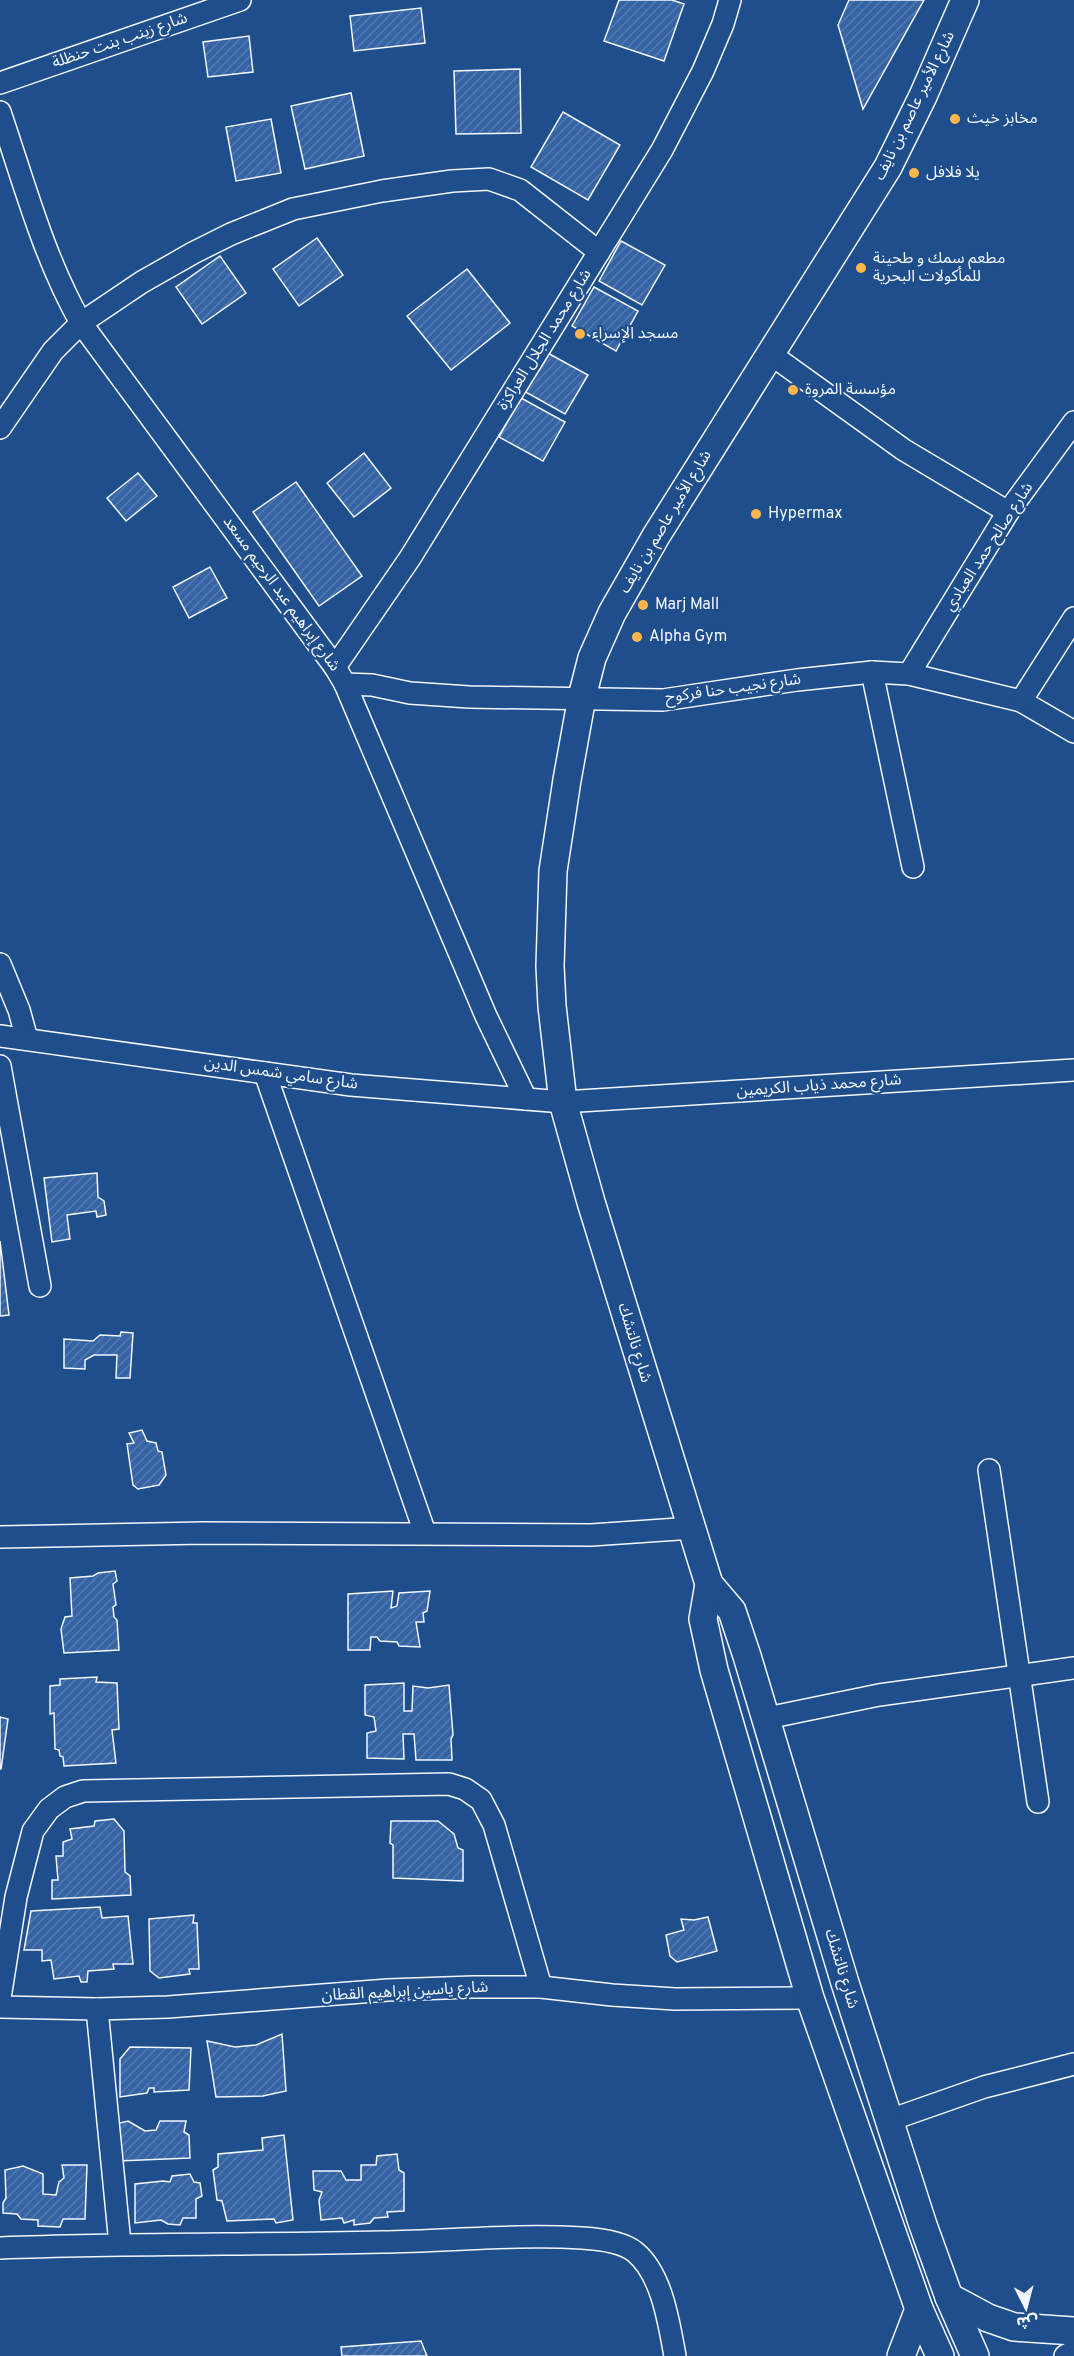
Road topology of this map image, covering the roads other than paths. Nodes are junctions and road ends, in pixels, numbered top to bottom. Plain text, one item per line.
1 (240, 0) edge
2 (730, 0) edge
3 (965, 0) edge
4 (0, 83) edge
5 (0, 112) edge
6 (599, 252) junction
7 (81, 323) junction
8 (769, 353) junction
9 (1074, 422) edge
10 (0, 428) edge
11 (1008, 512) junction
12 (1074, 618) edge
13 (872, 672) junction
14 (909, 674) junction
15 (340, 675) junction
16 (582, 697) junction
17 (1021, 701) junction
18 (1074, 732) edge
19 (913, 867) dead end
20 (0, 964) edge
21 (0, 1036) edge
22 (27, 1039) junction
23 (0, 1066) edge
24 (1074, 1070) edge
25 (265, 1073) junction
26 (526, 1099) junction
27 (563, 1102) junction
28 (40, 1286) dead end
29 (989, 1470) dead end
30 (693, 1528) junction
31 (425, 1533) junction
32 (0, 1537) edge
33 (709, 1584) junction
34 (1074, 1668) edge
35 (1021, 1675) junction
36 (767, 1718) junction
37 (1038, 1802) dead end
38 (541, 1987) junction
39 (0, 1998) edge
40 (810, 1998) junction
41 (0, 2007) edge
42 (97, 2009) junction
43 (1074, 2064) edge
44 (890, 2120) junction
45 (120, 2244) junction
46 (0, 2248) edge
47 (949, 2297) junction
48 (919, 2309) junction
49 (1074, 2331) edge
50 (1074, 2351) edge
51 (675, 2356) edge
52 (901, 2356) edge
53 (940, 2356) edge
54 (975, 2356) edge
55 (1065, 2356) edge

1 - 4 street, شارع زينب بنت حنظلة
2 - 6 street, شارع محمد الجلال العراكزة
3 - 8 main road, شارع الأمير عاصم بن نايف
5 - 7 street, شارع إبراهيم عبد الرحيم مسعد
6 - 7 street
6 - 15 street, شارع محمد الجلال العراكزة
7 - 10 street
7 - 15 street, شارع إبراهيم عبد الرحيم مسعد
8 - 11 street
8 - 16 main road, شارع الأمير عاصم بن نايف
9 - 11 street, شارع صالح حمد العبادي
11 - 14 street, شارع صالح حمد العبادي
12 - 17 street
13 - 14 street, شارع نجيب حنا فركوح
13 - 16 street, شارع نجيب حنا فركوح
13 - 19 street
14 - 17 street, شارع نجيب حنا فركوح
15 - 16 street, شارع نجيب حنا فركوح
15 - 26 street, شارع إبراهيم عبد الرحيم مسعد
16 - 27 main road, شارع الأمير عاصم بن نايف
17 - 18 street, شارع نجيب حنا فركوح
20 - 22 street
21 - 22 street, شارع سامي شمس الدين
22 - 25 street, شارع سامي شمس الدين
23 - 28 street
24 - 27 street, شارع محمد ذياب الكريمين
25 - 26 street, شارع سامي شمس الدين
25 - 31 street
26 - 27 street, شارع سامي شمس الدين
27 - 30 main road, شارع نالتشك
29 - 35 street
30 - 31 street
30 - 33 main road, شارع نالتشك
31 - 32 street
33 - 36 main road, شارع نالتشك
33 - 40 main road, شارع نالتشك
34 - 35 street
35 - 36 street
35 - 37 street
36 - 44 main road, شارع نالتشك
38 - 39 street
38 - 40 street, شارع ياسين إبراهيم القطان
38 - 42 street, شارع ياسين إبراهيم القطان
40 - 48 main road, شارع نالتشك
41 - 42 street, شارع ياسين إبراهيم القطان
42 - 45 street
43 - 44 street
44 - 47 main road, شارع نالتشك
45 - 46 street
45 - 51 street
47 - 49 main road
47 - 54 main road, شارع نالتشك
48 - 52 main road
48 - 53 main road, شارع نالتشك
50 - 55 street

